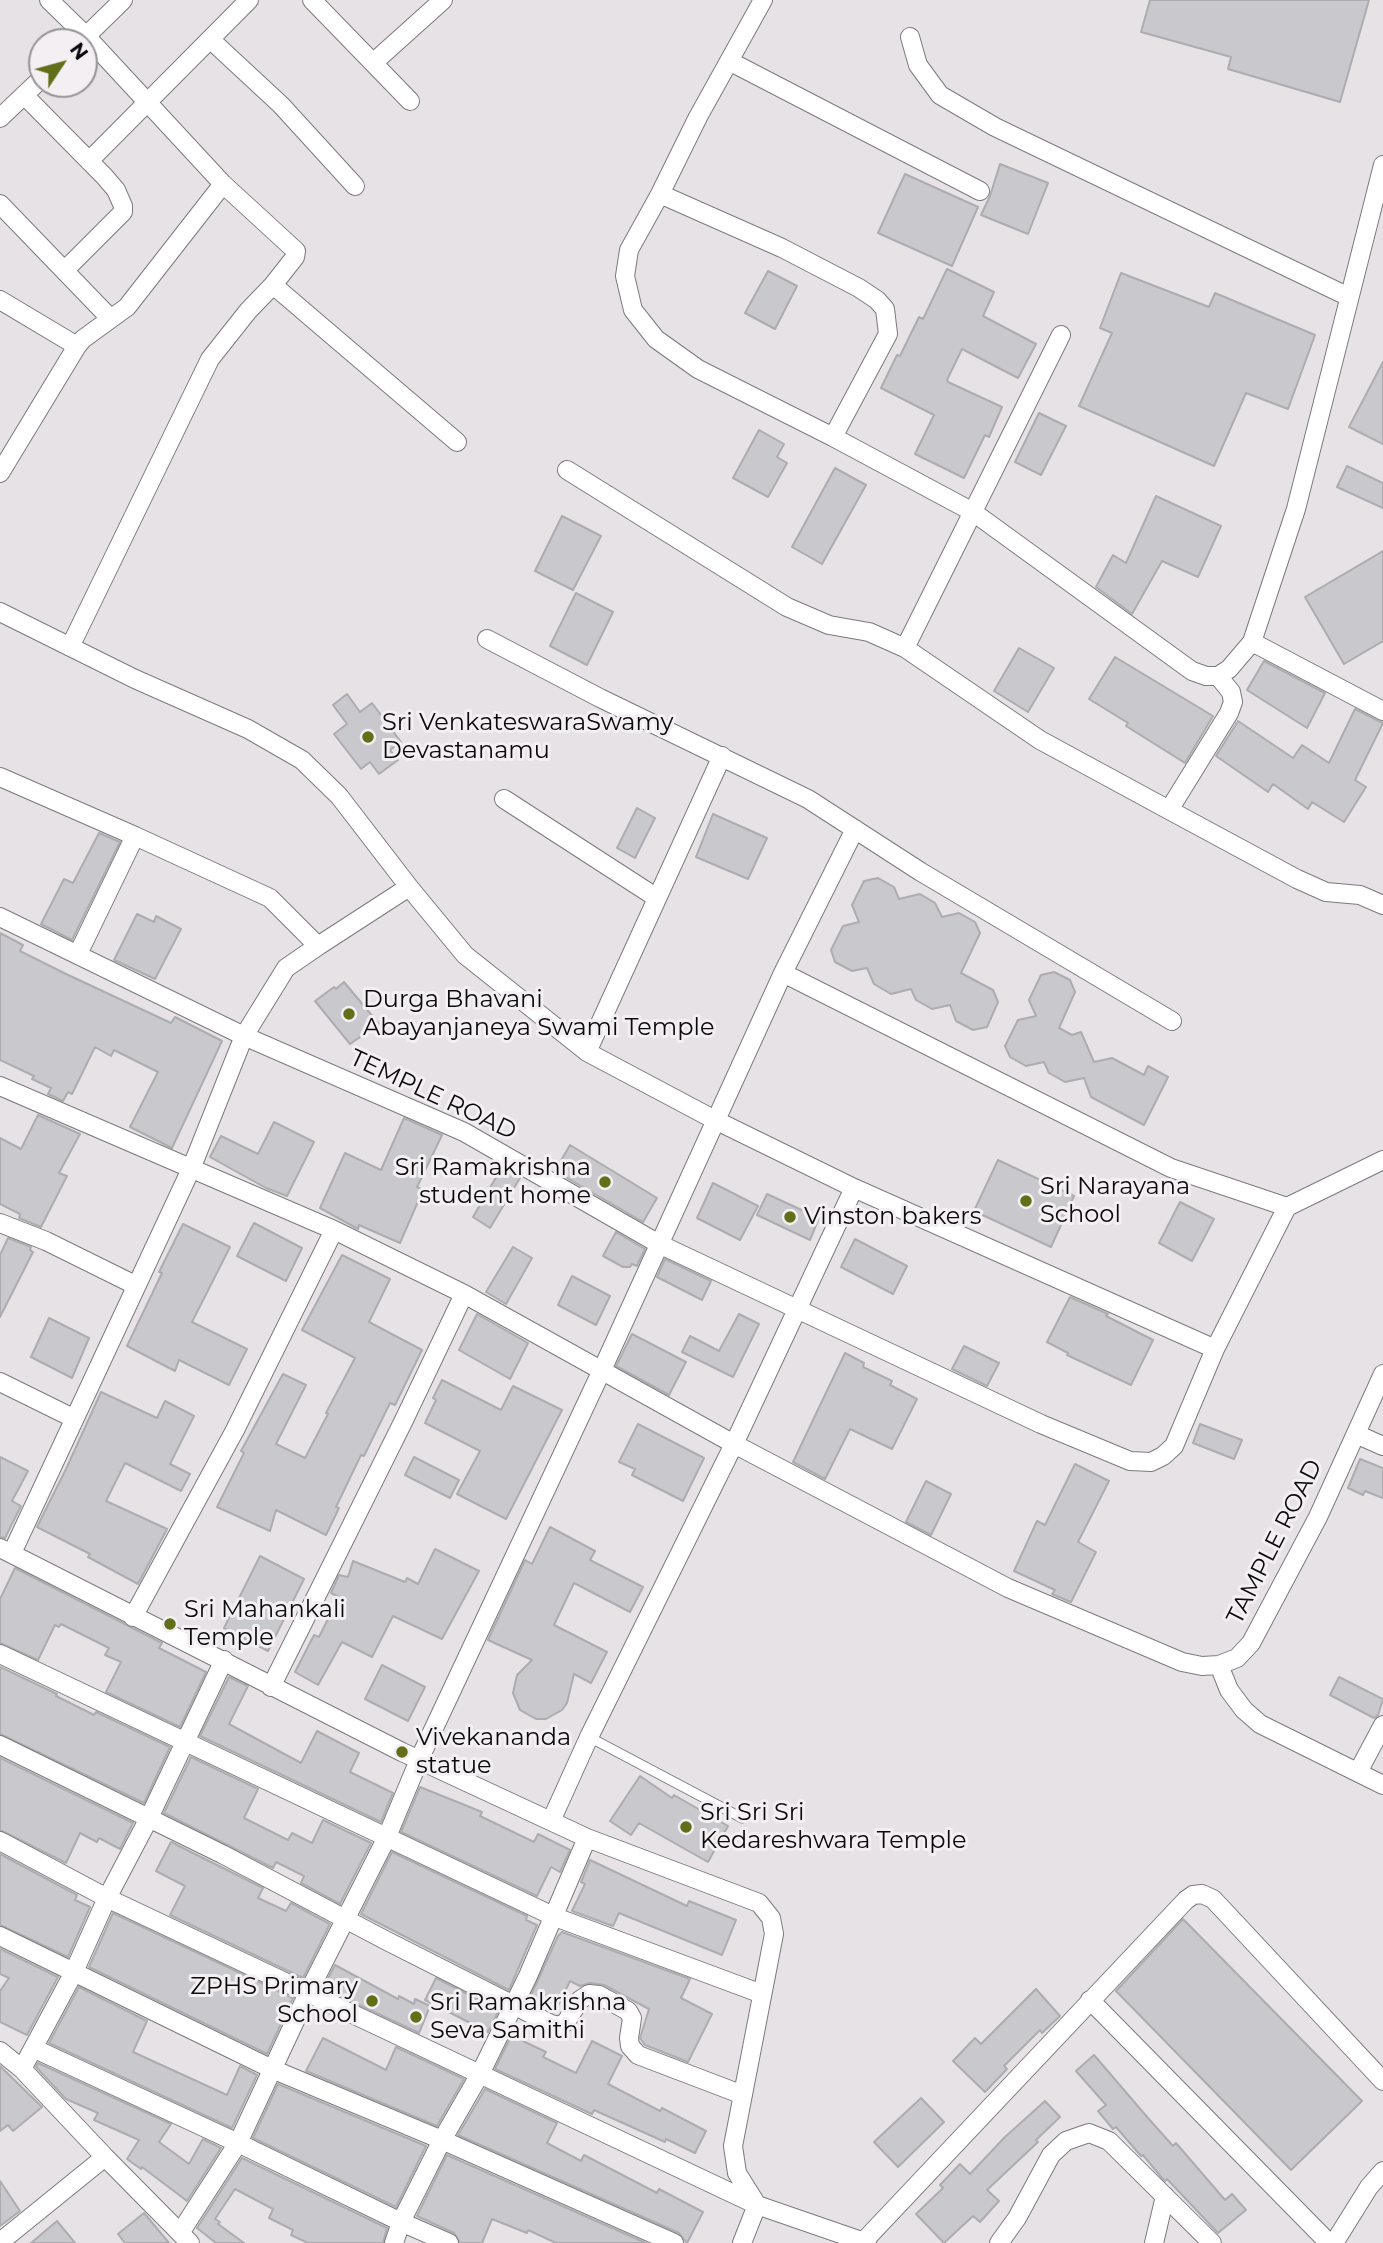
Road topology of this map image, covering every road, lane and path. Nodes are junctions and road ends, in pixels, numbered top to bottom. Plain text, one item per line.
1 (49, 0) edge
2 (123, 0) edge
3 (249, 0) edge
4 (312, 0) edge
5 (443, 0) edge
6 (763, 0) edge
7 (73, 28) edge
8 (94, 28) edge
9 (910, 37) dead end
10 (211, 40) junction
11 (98, 54) edge
12 (729, 61) junction
13 (373, 63) junction
14 (28, 91) edge
15 (24, 95) junction
16 (410, 101) dead end
17 (146, 102) junction
18 (0, 118) edge
19 (89, 161) junction
20 (1383, 164) edge
21 (223, 184) junction
22 (355, 186) dead end
23 (981, 191) dead end
24 (660, 194) junction
25 (0, 204) edge
26 (65, 270) junction
27 (273, 285) junction
28 (1349, 297) junction
29 (0, 300) edge
30 (110, 318) junction
31 (1061, 335) dead end
32 (77, 346) junction
33 (833, 437) junction
34 (457, 442) dead end
35 (567, 470) dead end
36 (0, 472) edge
37 (973, 512) junction
38 (0, 612) edge
39 (487, 639) dead end
40 (1252, 642) junction
41 (70, 647) junction
42 (905, 648) junction
43 (1218, 676) junction
44 (1383, 711) edge
45 (722, 756) junction
46 (0, 776) edge
47 (504, 799) dead end
48 (1168, 810) junction
49 (855, 830) junction
50 (135, 836) junction
51 (409, 887) junction
52 (657, 898) junction
53 (1383, 905) edge
54 (0, 917) edge
55 (318, 946) junction
56 (78, 954) junction
57 (783, 973) junction
58 (1172, 1021) dead end
59 (244, 1036) junction
60 (587, 1052) junction
61 (0, 1086) edge
62 (715, 1120) junction
63 (1383, 1160) edge
64 (191, 1169) junction
65 (854, 1188) junction
66 (1287, 1208) junction
67 (0, 1223) edge
68 (334, 1230) junction
69 (659, 1244) junction
70 (135, 1285) junction
71 (464, 1294) junction
72 (798, 1309) junction
73 (1215, 1349) junction
74 (602, 1370) junction
75 (1383, 1374) edge
76 (0, 1382) edge
77 (74, 1419) junction
78 (1356, 1434) junction
79 (734, 1444) junction
80 (1383, 1446) edge
81 (6, 1550) edge
82 (133, 1616) junction
83 (0, 1654) edge
84 (224, 1660) junction
85 (1219, 1665) junction
86 (271, 1687) junction
87 (1383, 1725) edge
88 (589, 1737) junction
89 (185, 1743) junction
90 (0, 1745) edge
91 (419, 1760) junction
92 (1358, 1772) junction
93 (1383, 1785) edge
94 (742, 1818) dead end
95 (148, 1819) junction
96 (551, 1821) junction
97 (587, 1838) junction
98 (386, 1839) junction
99 (0, 1841) edge
100 (107, 1898) junction
101 (555, 1917) junction
102 (347, 1921) junction
103 (0, 1936) edge
104 (73, 1974) junction
105 (309, 1992) junction
106 (762, 1994) junction
107 (1090, 2000) junction
108 (514, 2006) junction
109 (34, 2049) junction
110 (1, 2054) edge
111 (22, 2069) junction
112 (272, 2069) junction
113 (480, 2074) junction
114 (1383, 2081) edge
115 (743, 2095) junction
116 (442, 2140) junction
117 (238, 2143) junction
118 (105, 2157) junction
119 (1383, 2171) edge
120 (1165, 2196) junction
121 (757, 2205) junction
122 (401, 2222) junction
123 (185, 2238) edge
124 (841, 2239) edge
125 (0, 2242) edge
126 (865, 2242) edge
127 (394, 2243) edge
128 (449, 2243) edge
129 (674, 2243) edge
130 (742, 2243) edge
131 (999, 2243) edge
132 (1154, 2243) edge
133 (1212, 2243) edge
134 (1329, 2243) edge
135 (1334, 2243) edge

1 - 7 street
2 - 8 street
3 - 10 street
4 - 13 street
5 - 13 street
6 - 12 street
9 - 28 street
10 - 17 street
10 - 22 street
11 - 17 street
12 - 23 street
12 - 24 street
13 - 16 street
14 - 15 street
15 - 18 street
15 - 19 street
17 - 19 street
17 - 21 street
19 - 26 street
20 - 28 street
21 - 27 street
21 - 30 street
24 - 33 street
24 - 33 street
25 - 26 street
26 - 30 street
27 - 34 street
27 - 41 street
28 - 40 street
29 - 32 street
30 - 32 street
31 - 37 street
32 - 36 street
33 - 37 street
35 - 42 street
37 - 42 street
37 - 43 street
38 - 41 street
39 - 45 street
40 - 43 street
40 - 44 street
41 - 51 street
42 - 48 street
43 - 48 street
45 - 49 street
45 - 52 street
46 - 50 street
47 - 52 street
48 - 53 street
49 - 57 street
49 - 58 street
50 - 55 street
50 - 56 street
51 - 55 street
51 - 60 street
52 - 60 street
54 - 56 street, TEMPLE ROAD
55 - 59 street
56 - 59 street, TEMPLE ROAD
57 - 62 street
57 - 66 street
59 - 64 street
59 - 69 street, TEMPLE ROAD
60 - 62 street
61 - 64 street
62 - 65 street
62 - 69 street
63 - 66 street
64 - 68 street
64 - 70 street
65 - 72 street
65 - 73 street
66 - 73 street, TEMPLE ROAD
67 - 70 street
68 - 71 street
68 - 82 street
69 - 72 street, TEMPLE ROAD
69 - 74 street
70 - 77 street
71 - 74 street
71 - 86 street
72 - 73 street, TEMPLE ROAD
72 - 79 street
74 - 79 street
74 - 91 street
75 - 78 street, TAMPLE ROAD
76 - 77 street
77 - 81 street
78 - 80 street
78 - 85 street, TAMPLE ROAD
79 - 85 street
79 - 88 street
81 - 82 street
82 - 84 street
83 - 89 street
84 - 86 street
84 - 89 street
85 - 92 street
86 - 91 street
87 - 92 street
88 - 94 lane
88 - 96 street
89 - 95 street
89 - 98 street
90 - 95 street
91 - 96 street
91 - 98 street
92 - 93 street
95 - 100 street
95 - 102 street
96 - 97 street
97 - 101 street
97 - 106 street
98 - 101 street
98 - 102 street
99 - 100 street
100 - 104 street
100 - 105 street
101 - 106 street
101 - 108 street
102 - 105 street
102 - 108 street
103 - 104 street
104 - 109 street
104 - 112 street
105 - 112 street
105 - 113 street
106 - 115 street
107 - 114 street
107 - 126 street
107 - 134 street
108 - 113 street
108 - 115 street
109 - 111 street
109 - 117 street
110 - 111 street
111 - 118 street
112 - 116 street
112 - 117 street
113 - 116 street
113 - 121 street
115 - 121 street
116 - 122 street
116 - 129 street
117 - 122 street
117 - 123 street
118 - 123 street
118 - 125 street
119 - 135 street
120 - 131 street
120 - 132 street
120 - 133 street
121 - 124 street
121 - 130 street
122 - 127 street
122 - 128 street
124 - 126 street

